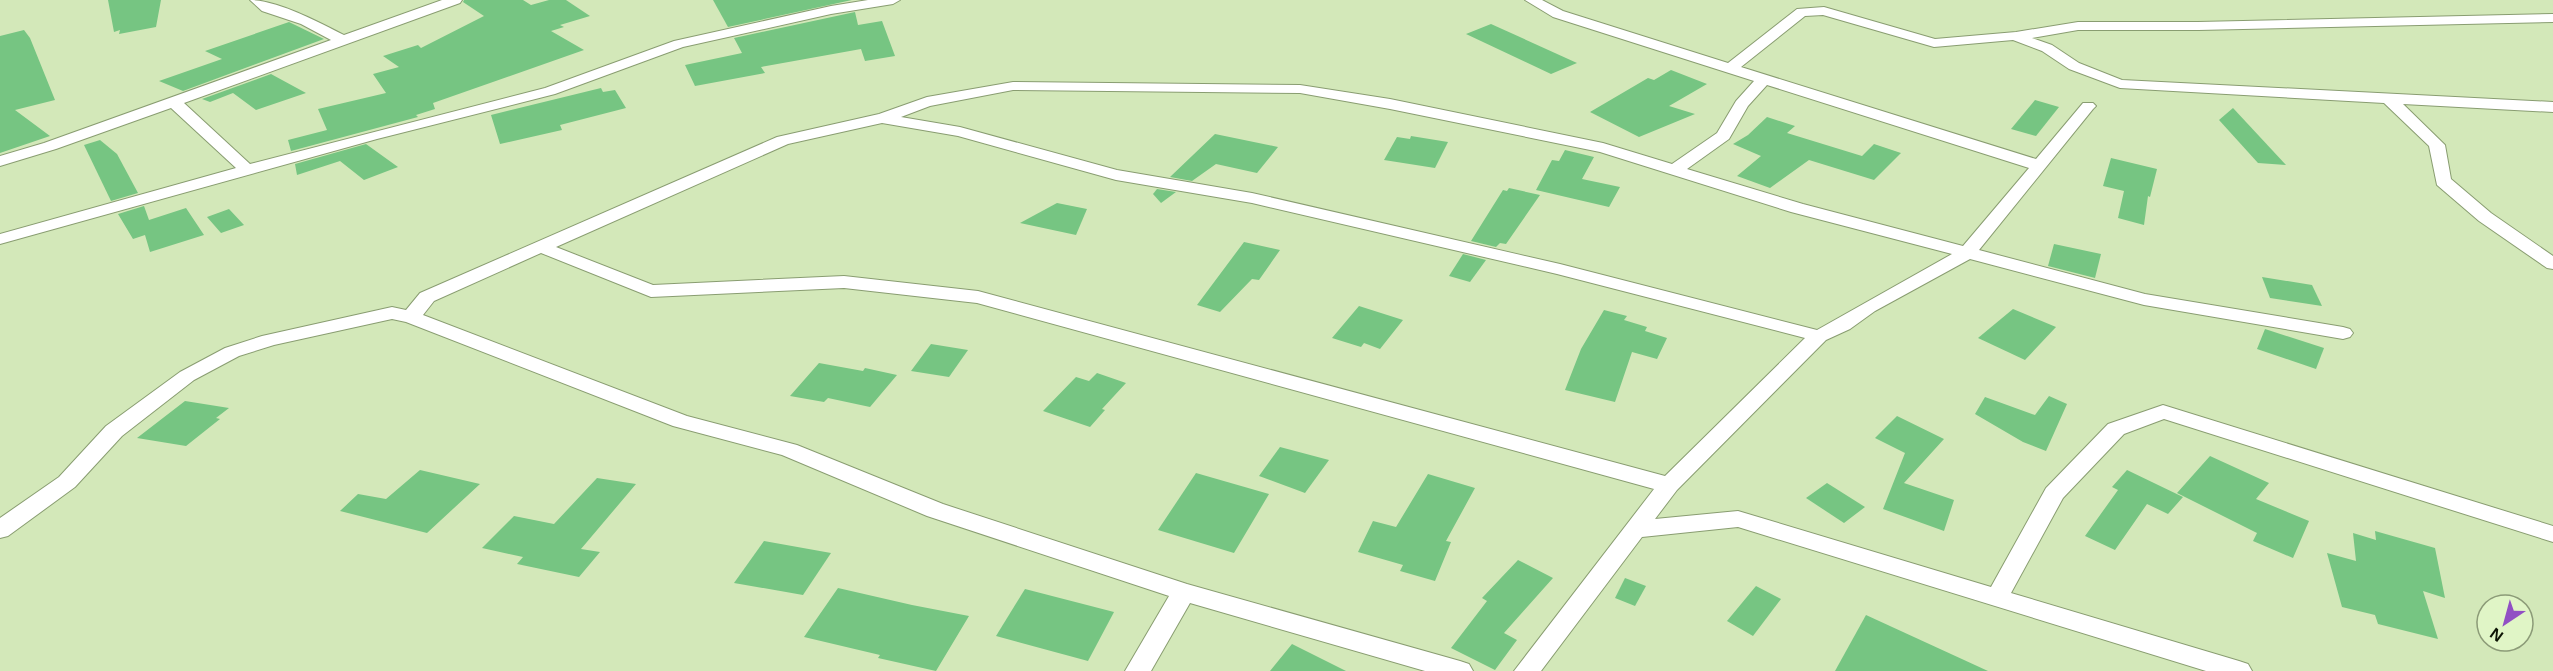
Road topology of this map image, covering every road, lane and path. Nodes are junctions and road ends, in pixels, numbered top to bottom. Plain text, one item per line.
1 (257, 0) edge
2 (455, 0) edge
3 (893, 0) edge
4 (1532, 0) edge
5 (2553, 18) edge
6 (2014, 36) junction
7 (342, 40) junction
8 (1731, 68) junction
9 (1764, 79) junction
10 (2388, 98) junction
11 (173, 102) junction
12 (2088, 106) dead end
13 (2553, 106) edge
14 (882, 118) junction
15 (0, 161) edge
16 (2040, 166) junction
17 (1675, 169) junction
18 (247, 170) junction
19 (0, 239) edge
20 (541, 247) junction
21 (1967, 253) junction
22 (2553, 264) edge
23 (411, 317) junction
24 (2343, 333) dead end
25 (1819, 336) junction
26 (1669, 484) junction
27 (1636, 529) junction
28 (0, 530) edge
29 (2553, 534) edge
30 (1184, 592) junction
31 (1997, 597) junction
32 (1138, 671) edge
33 (1460, 671) edge
34 (1527, 671) edge
35 (2239, 671) edge

1 - 7 street
2 - 7 street
3 - 18 street
4 - 8 street
5 - 6 street
6 - 8 street
6 - 10 street
7 - 11 street
8 - 9 street
9 - 16 street
9 - 17 street
10 - 13 street
10 - 22 street
11 - 15 street
11 - 18 street
12 - 16 street
14 - 17 street
14 - 20 street
14 - 25 street
16 - 21 street
17 - 21 street
18 - 19 street
20 - 23 street
20 - 26 street
21 - 24 street
21 - 25 street
23 - 28 street
23 - 30 street
25 - 26 street
26 - 27 street
27 - 31 street
27 - 34 street
29 - 31 street
30 - 32 street
30 - 33 street
31 - 35 street

